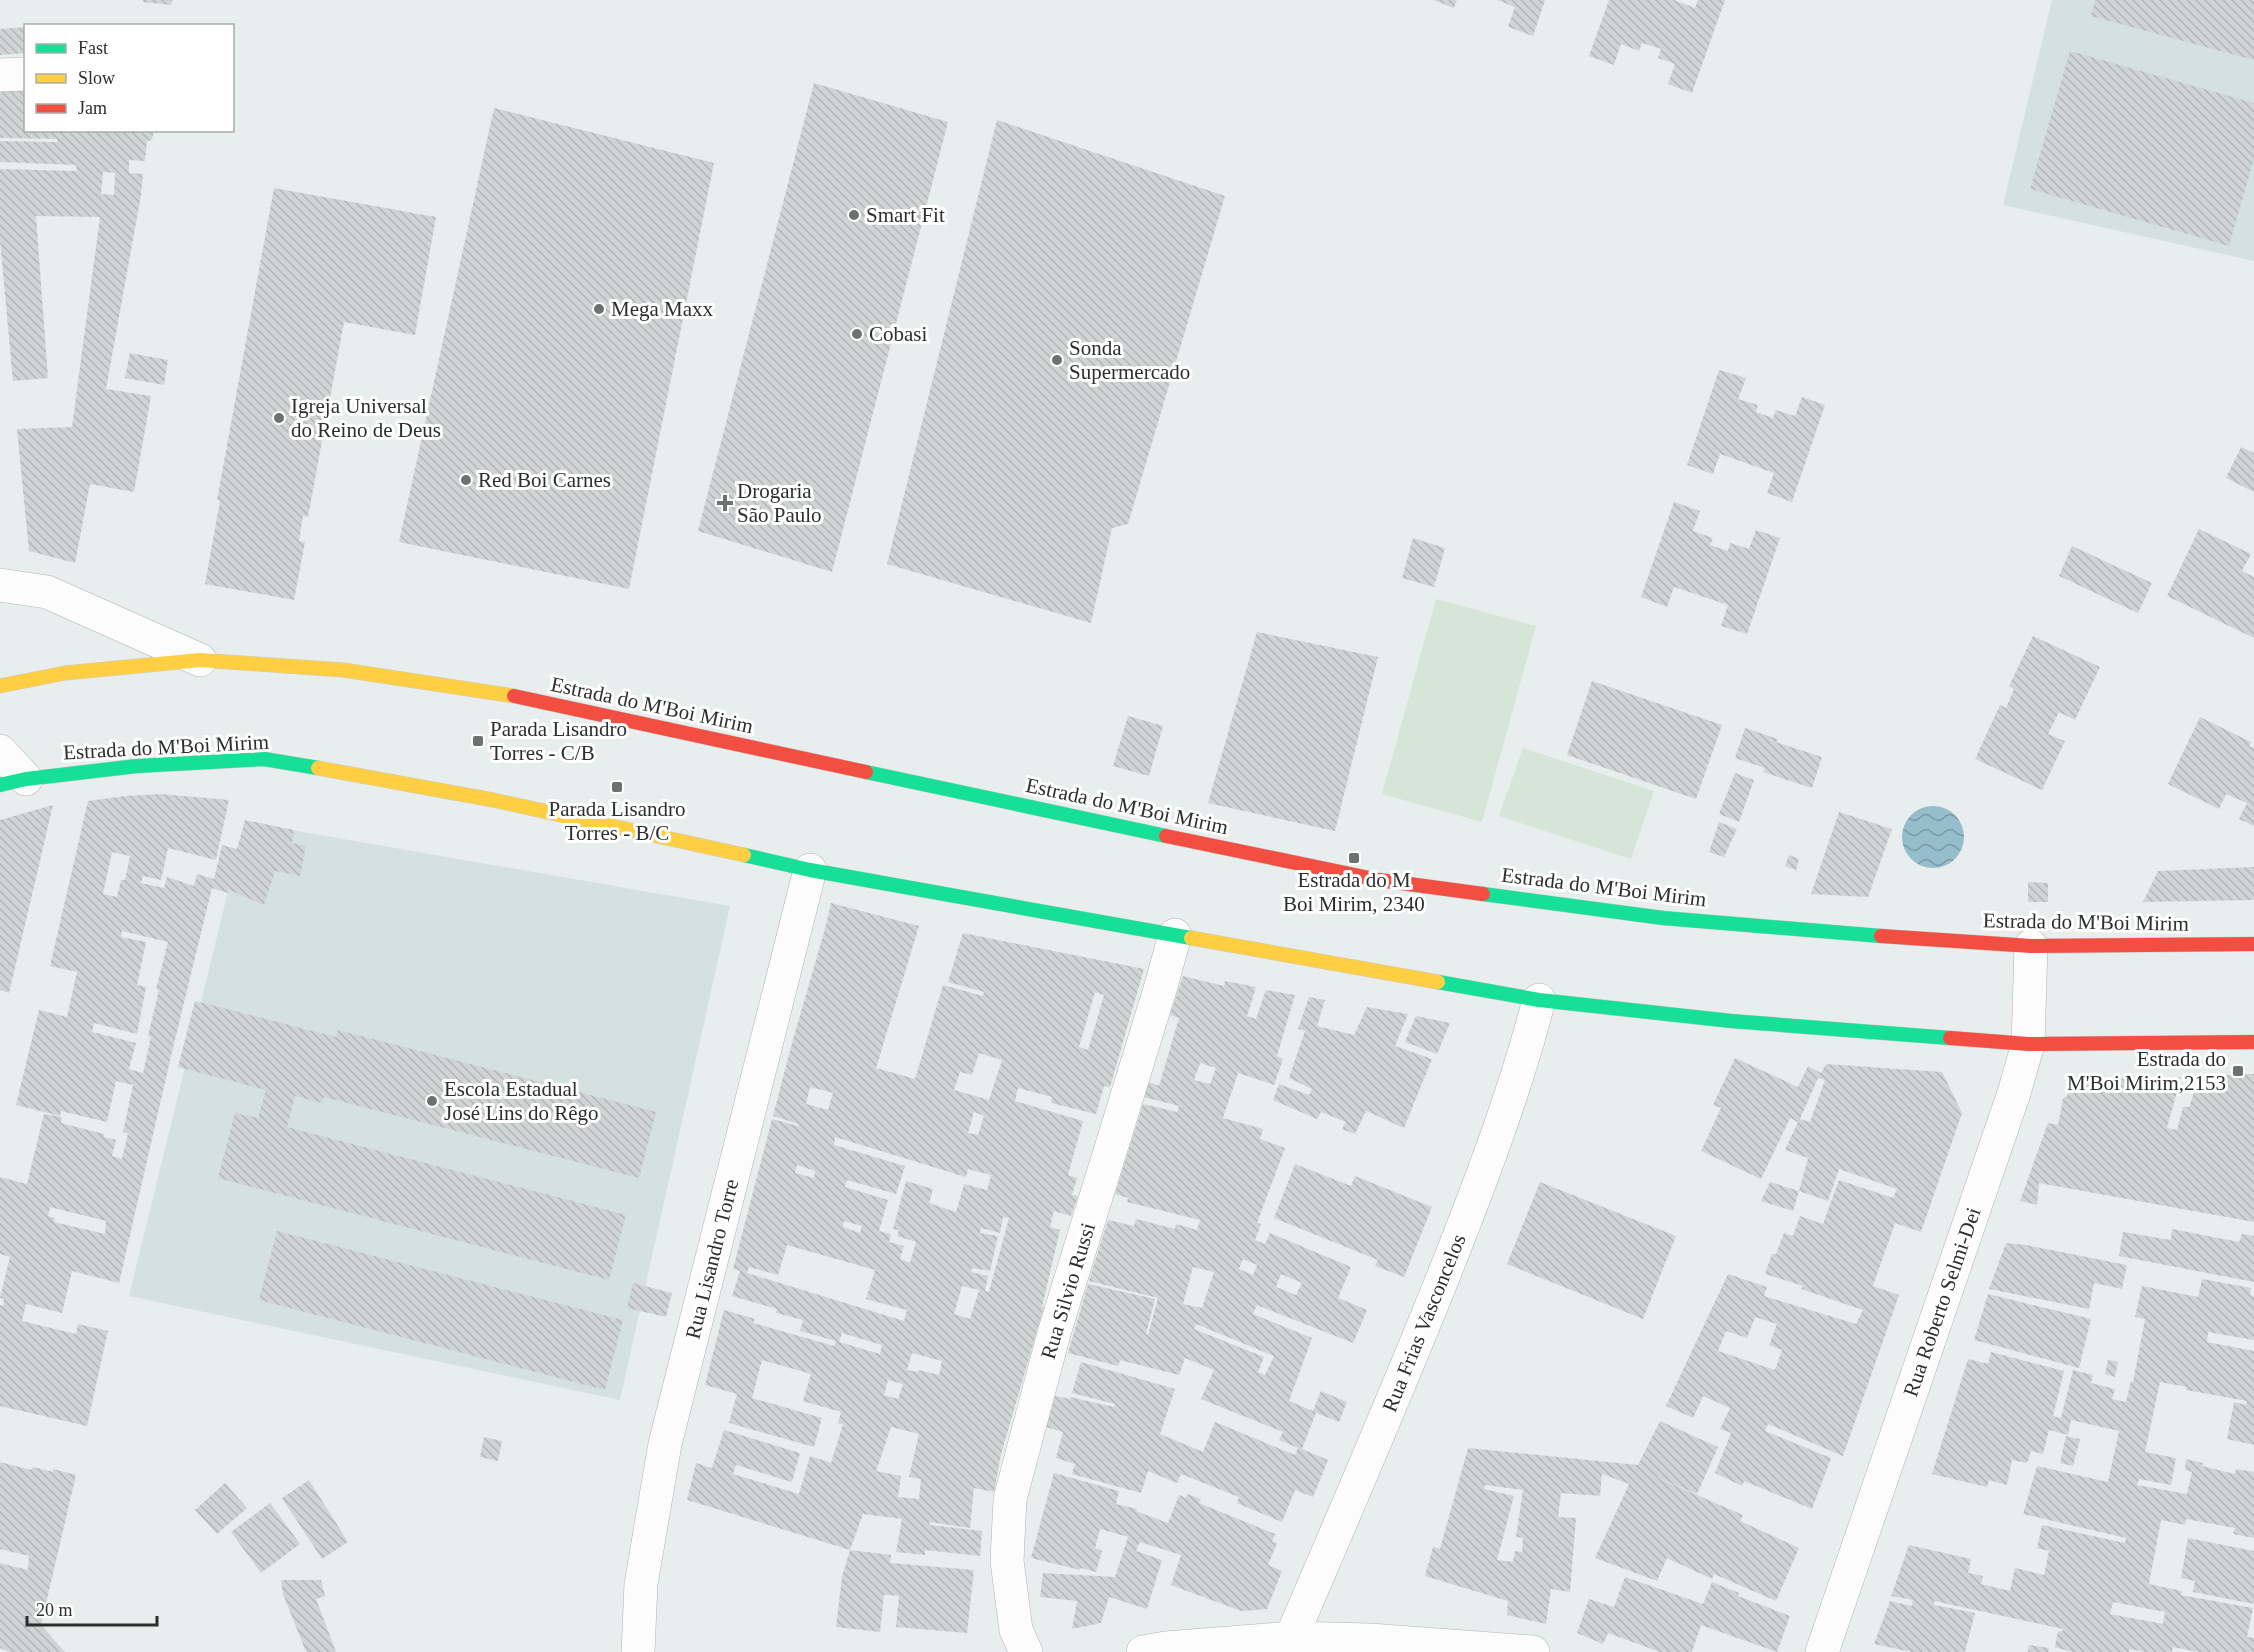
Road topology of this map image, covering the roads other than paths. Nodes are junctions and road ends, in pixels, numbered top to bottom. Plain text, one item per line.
1 (24, 74) edge
2 (0, 75) edge
3 (0, 585) edge
4 (200, 660) junction
5 (0, 686) edge
6 (0, 751) edge
7 (13, 782) edge
8 (810, 870) junction
9 (1174, 935) junction
10 (2254, 944) edge
11 (2031, 946) junction
12 (1539, 1000) junction
13 (2254, 1042) edge
14 (2028, 1044) junction
15 (1291, 1638) junction
16 (1369, 1646) edge
17 (638, 1652) edge
18 (1026, 1652) edge
19 (1143, 1652) edge
20 (1533, 1652) edge
21 (1822, 1652) edge

1 - 2 street
3 - 4 street
4 - 5 main road, Estrada do M'Boi Mirim
4 - 11 main road, Estrada do M'Boi Mirim
6 - 7 street
7 - 8 main road, Estrada do M'Boi Mirim
8 - 9 main road, Estrada do M'Boi Mirim
8 - 17 street, Rua Lisandro Torre
9 - 12 main road, Estrada do M'Boi Mirim
9 - 18 street, Rua Silvio Russi
10 - 11 main road, Estrada do M'Boi Mirim
11 - 14 street, Rua Roberto Selmi-Dei
12 - 14 main road, Estrada do M'Boi Mirim
12 - 15 street, Rua Frias Vasconcelos
13 - 14 main road, Estrada do M'Boi Mirim
14 - 21 street, Rua Roberto Selmi-Dei
15 - 16 street
15 - 19 street
16 - 20 street

